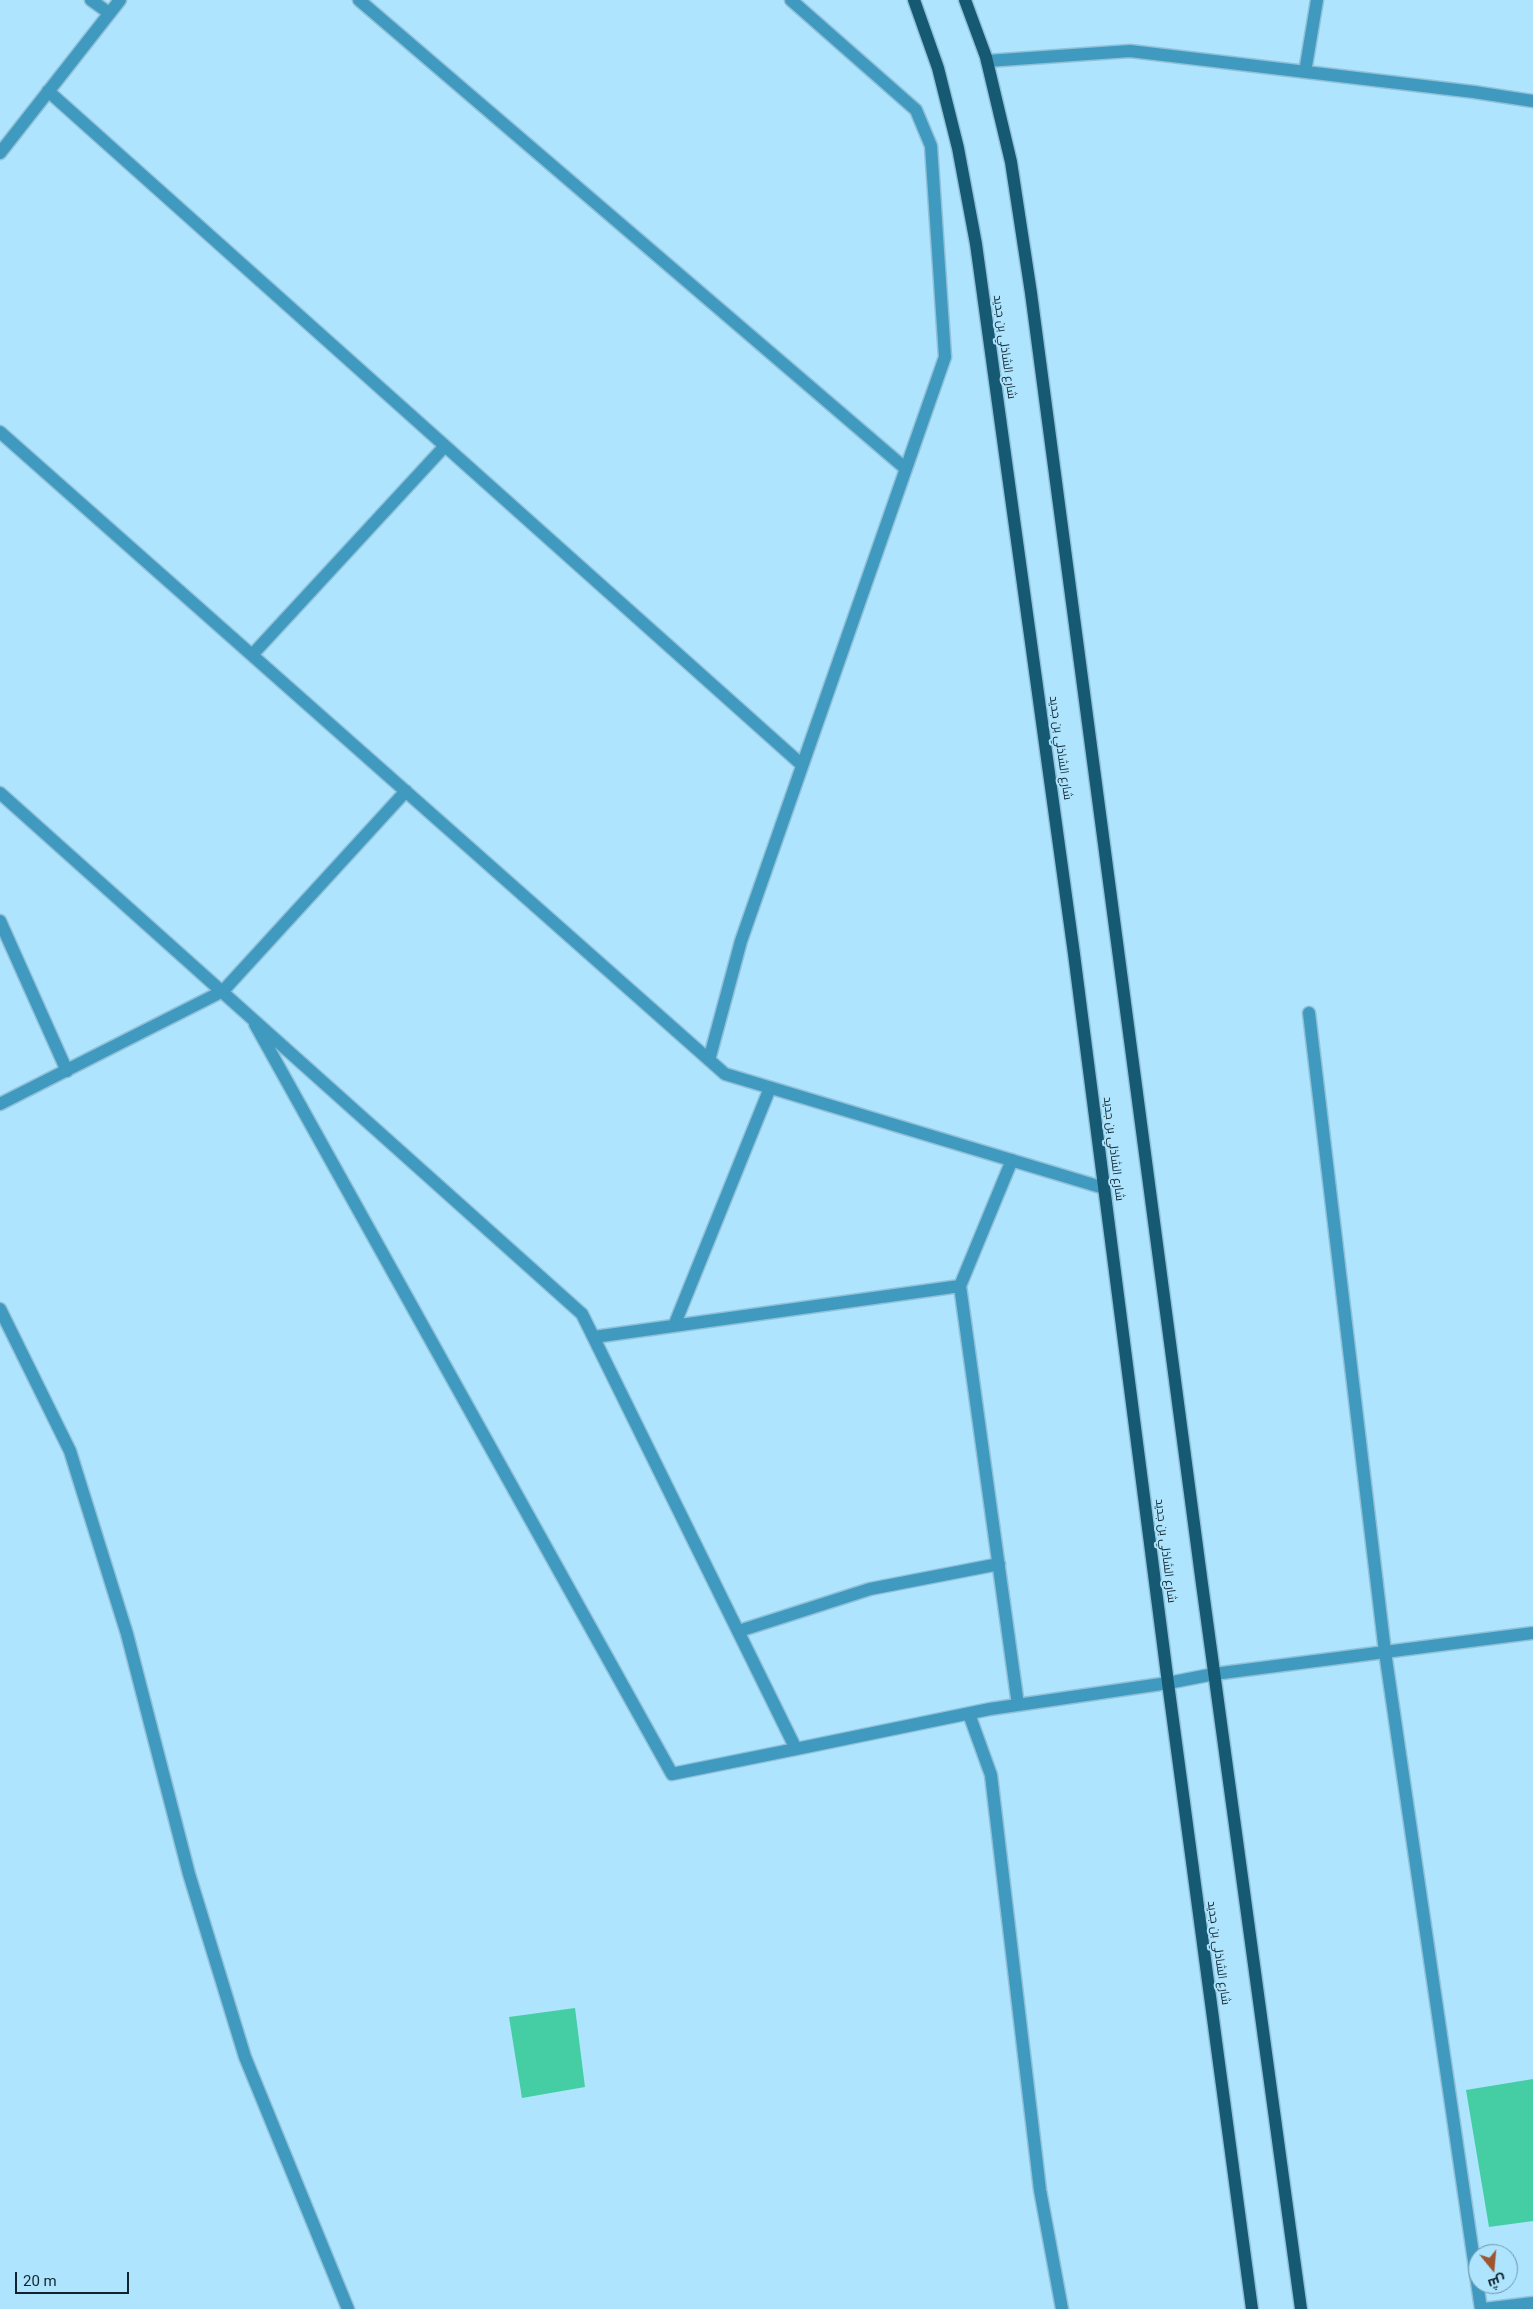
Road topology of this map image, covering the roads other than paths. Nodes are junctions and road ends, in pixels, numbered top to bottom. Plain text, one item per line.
1 (90, 0) edge
2 (120, 0) edge
3 (359, 0) edge
4 (791, 0) edge
5 (914, 0) edge
6 (965, 0) edge
7 (1317, 0) edge
8 (109, 13) junction
9 (987, 61) junction
10 (1305, 72) junction
11 (48, 91) junction
12 (1533, 101) edge
13 (0, 153) edge
14 (0, 432) edge
15 (445, 446) junction
16 (906, 469) junction
17 (252, 655) junction
18 (802, 765) junction
19 (406, 791) junction
20 (0, 793) edge
21 (0, 921) edge
22 (3, 936) edge
23 (223, 991) junction
24 (1309, 1013) dead end
25 (250, 1016) junction
26 (709, 1060) junction
27 (66, 1070) junction
28 (770, 1088) junction
29 (0, 1104) edge
30 (1012, 1160) junction
31 (1104, 1188) junction
32 (960, 1286) junction
33 (0, 1309) edge
34 (674, 1326) junction
35 (594, 1336) junction
36 (999, 1564) junction
37 (739, 1632) junction
38 (1533, 1633) edge
39 (1385, 1652) junction
40 (1214, 1674) junction
41 (1168, 1683) junction
42 (1018, 1706) junction
43 (969, 1714) junction
44 (796, 1749) junction
45 (1533, 2303) edge
46 (348, 2309) edge
47 (1062, 2309) edge
48 (1252, 2309) edge
49 (1301, 2309) edge
50 (1483, 2309) edge

1 - 8 street
2 - 8 street
3 - 16 street
4 - 16 street
5 - 31 main road, شارع الشاذلي بن جديد
6 - 9 main road
7 - 10 street
8 - 11 street
9 - 10 street
9 - 40 main road
10 - 12 street
11 - 13 street
11 - 15 street
14 - 17 street
15 - 17 street
15 - 18 street
16 - 18 street
17 - 19 street
18 - 26 street
19 - 23 street
19 - 26 street
20 - 23 street
21 - 22 street
22 - 27 street
23 - 25 street
23 - 27 street
24 - 39 street
25 - 35 street
25 - 44 street
26 - 28 street
27 - 29 street
28 - 30 street
28 - 34 street
30 - 31 street
30 - 32 street
31 - 41 main road, شارع الشاذلي بن جديد
32 - 34 street
32 - 36 street
33 - 46 street
34 - 35 street
35 - 37 street
36 - 37 street
36 - 42 street
37 - 44 street
38 - 39 street
39 - 40 street
39 - 50 street
40 - 41 street
40 - 49 main road
41 - 42 street
41 - 48 main road, شارع الشاذلي بن جديد
42 - 43 street
43 - 44 street
43 - 47 street
45 - 50 street

